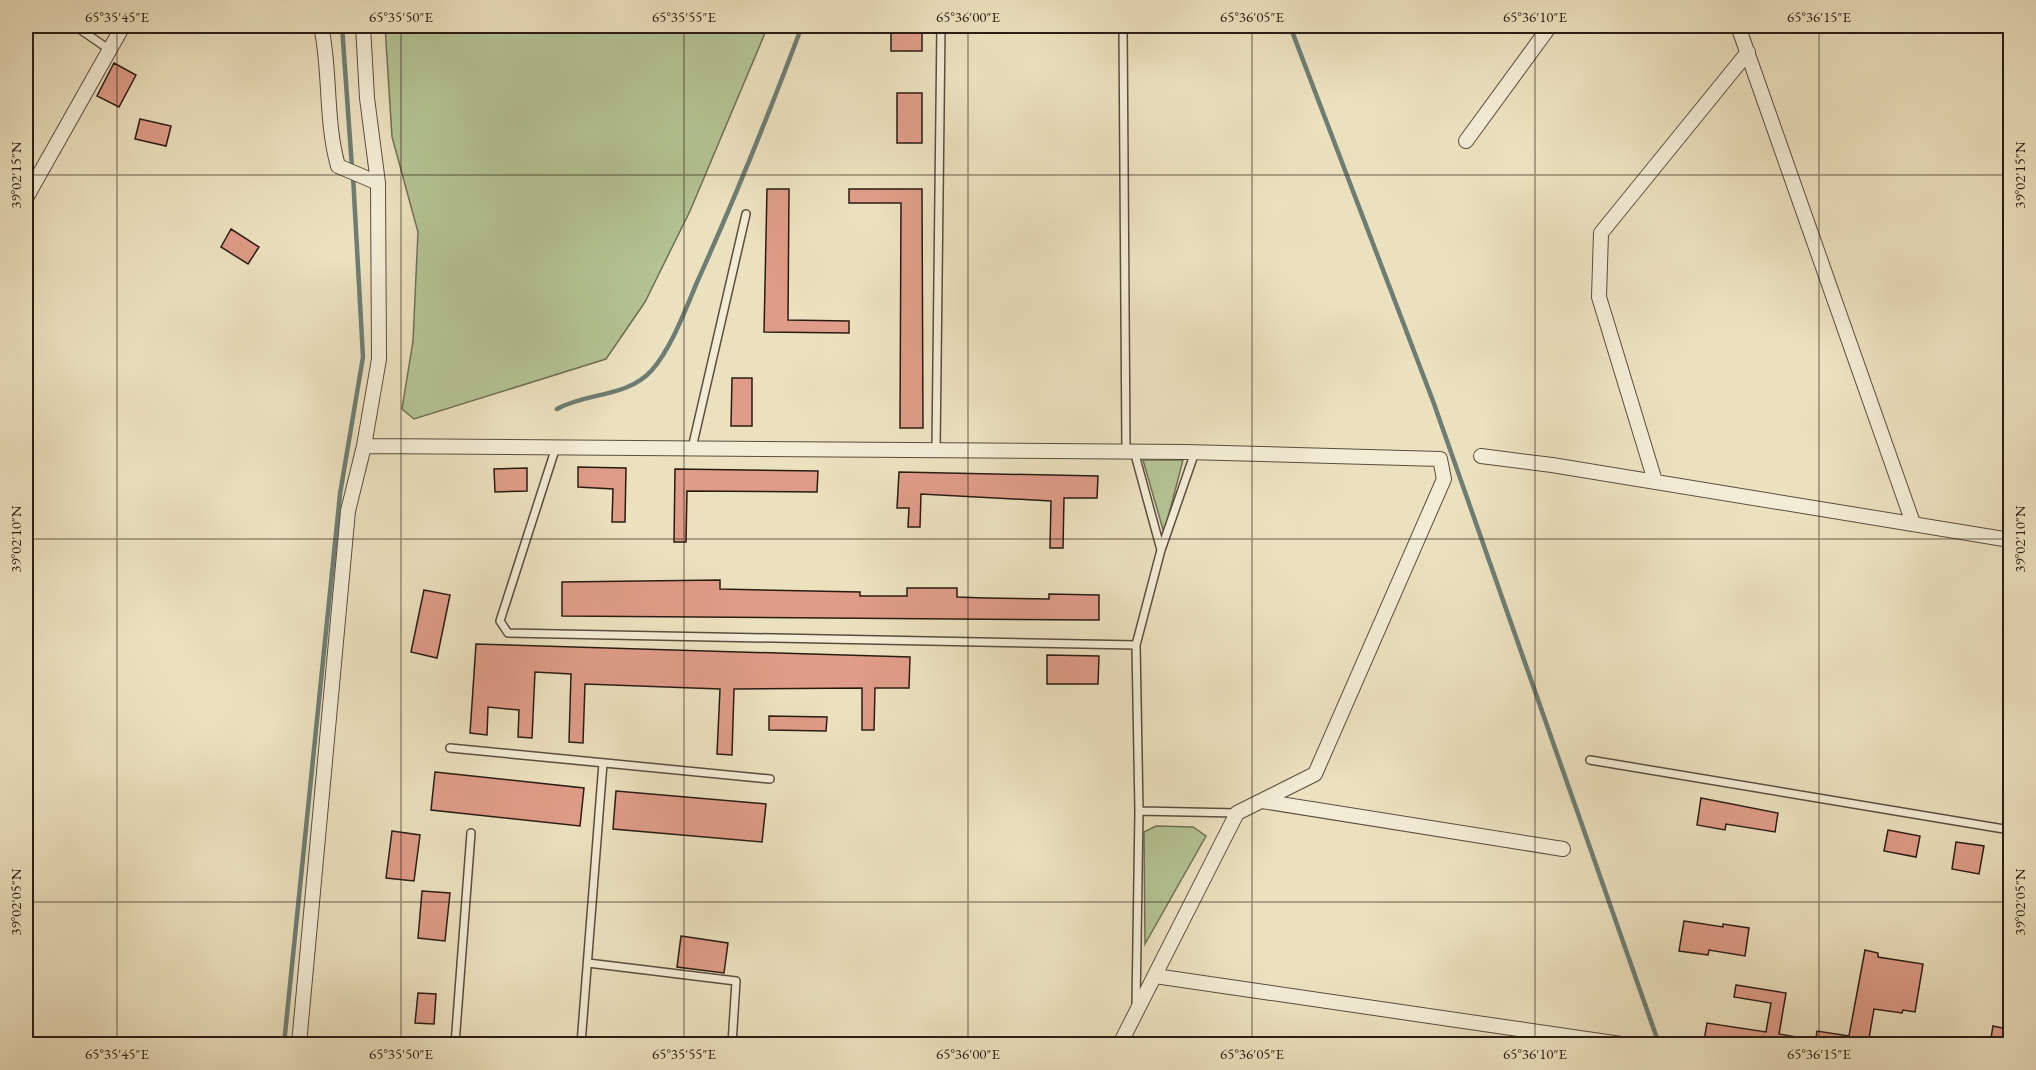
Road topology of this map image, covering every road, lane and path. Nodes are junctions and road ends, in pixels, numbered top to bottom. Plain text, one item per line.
1 (75, 26) edge
2 (123, 26) edge
3 (321, 26) edge
4 (363, 26) edge
5 (941, 26) edge
6 (1123, 26) edge
7 (1550, 26) edge
8 (1738, 26) edge
9 (2008, 26) edge
10 (2010, 34) edge
11 (110, 50) junction
12 (1748, 52) junction
13 (1466, 141) dead end
14 (378, 183) junction
15 (26, 198) edge
16 (746, 214) dead end
17 (364, 446) junction
18 (556, 447) junction
19 (692, 448) junction
20 (936, 449) junction
21 (1130, 451) junction
22 (1195, 452) junction
23 (1481, 456) dead end
24 (1655, 481) junction
25 (1913, 523) junction
26 (2010, 540) edge
27 (1161, 550) junction
28 (1136, 645) junction
29 (450, 748) dead end
30 (1590, 760) dead end
31 (603, 763) junction
32 (770, 779) dead end
33 (1262, 801) junction
34 (1139, 811) junction
35 (1238, 813) junction
36 (2010, 830) edge
37 (471, 834) dead end
38 (1563, 849) dead end
39 (588, 963) junction
40 (1155, 976) junction
41 (1136, 1014) junction
42 (299, 1044) edge
43 (454, 1044) edge
44 (581, 1044) edge
45 (732, 1044) edge
46 (1120, 1044) edge
47 (1621, 1044) edge

1 - 11 lane
2 - 11 street
3 - 14 street
4 - 14 street
5 - 20 lane
6 - 21 lane
7 - 13 street
8 - 12 street
9 - 10 street
11 - 15 street
12 - 24 street
12 - 25 street
14 - 17 street
16 - 19 lane
17 - 18 street
17 - 42 street
18 - 19 street
18 - 28 lane
19 - 20 street
20 - 21 street
21 - 22 street
21 - 27 lane
22 - 27 lane
22 - 33 street
23 - 24 street
24 - 25 street
25 - 26 street
27 - 28 lane
28 - 34 lane
29 - 31 lane
30 - 36 lane
31 - 32 lane
31 - 39 lane
33 - 35 street
33 - 38 street
34 - 35 lane
34 - 41 lane
35 - 40 street
37 - 43 lane
39 - 44 lane
39 - 45 lane
40 - 41 street
40 - 47 street
41 - 46 street

